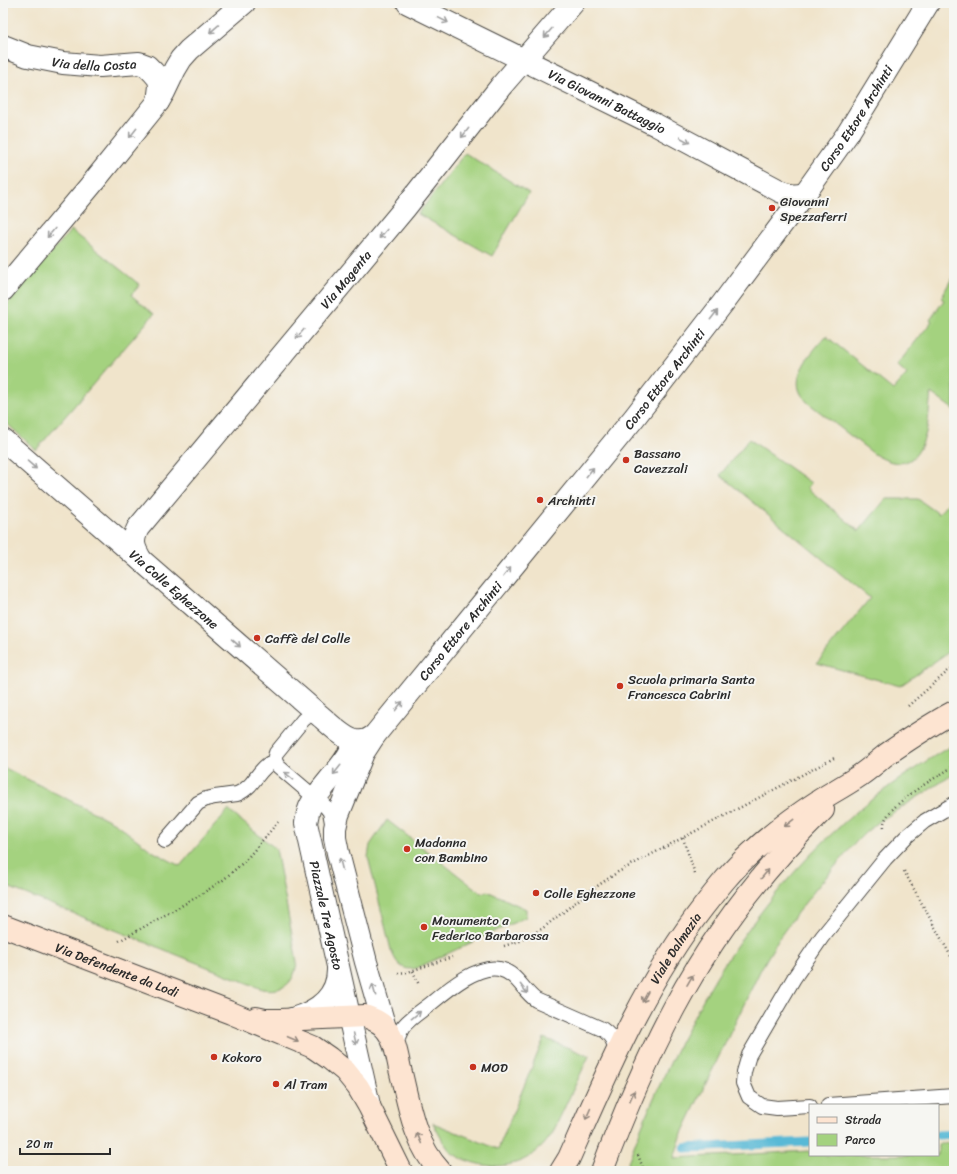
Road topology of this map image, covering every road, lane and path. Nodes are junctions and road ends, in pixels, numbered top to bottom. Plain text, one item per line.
1 (244, 3) edge
2 (408, 3) edge
3 (573, 3) edge
4 (928, 3) edge
5 (3, 46) edge
6 (524, 60) junction
7 (158, 102) junction
8 (806, 192) junction
9 (3, 290) edge
10 (3, 440) edge
11 (140, 560) junction
12 (954, 666) edge
13 (906, 708) dead end
14 (954, 712) edge
15 (319, 715) junction
16 (374, 736) junction
17 (346, 737) junction
18 (835, 757) dead end
19 (275, 761) junction
20 (856, 778) junction
21 (310, 793) junction
22 (954, 804) edge
23 (335, 838) junction
24 (165, 840) dead end
25 (3, 926) edge
26 (115, 944) dead end
27 (500, 947) dead end
28 (454, 957) dead end
29 (366, 962) junction
30 (338, 969) junction
31 (231, 1013) junction
32 (350, 1016) junction
33 (289, 1019) junction
34 (385, 1028) junction
35 (395, 1047) junction
36 (615, 1056) junction
37 (954, 1096) edge
38 (842, 1104) edge
39 (369, 1106) junction
40 (809, 1106) edge
41 (637, 1151) dead end
42 (401, 1171) edge
43 (440, 1171) edge
44 (562, 1171) edge
45 (602, 1171) edge
46 (644, 1171) edge

1 -> 7 street
2 -> 6 street, Via Giovanni Battaggio
3 -> 6 street, Via Magenta
4 - 8 street, Corso Ettore Archinti
5 - 7 street, Via della Costa
6 -> 8 street, Via Giovanni Battaggio
6 -> 11 street, Via Magenta
7 -> 9 street
16 -> 8 street, Corso Ettore Archinti
10 -> 11 street, Via Colle Eghezzone
11 -> 15 street, Via Colle Eghezzone
12 - 13 path
14 - 20 street, Viale Dalmazia
15 - 17 street, Via Colle Eghezzone
15 - 19 lane
16 - 17 street
16 - 23 street, Piazzale Tre Agosto
17 -> 21 street, Piazzale Tre Agosto
18 - 27 path
21 -> 19 lane
19 - 24 lane
20 -> 36 street, Viale Dalmazia
45 -> 20 street, Viale Dalmazia
21 - 23 lane
21 - 26 path
21 - 30 street, Piazzale Tre Agosto
22 - 40 lane
29 -> 23 street, Piazzale Tre Agosto
25 - 31 street, Via Defendente da Lodi
28 - 29 path
34 -> 29 street, Piazzale Tre Agosto
30 - 32 street, Piazzale Tre Agosto
30 - 33 street
31 - 33 street
31 -> 39 street
32 - 33 street
32 - 34 street
32 -> 39 street, Piazzale Tre Agosto
34 - 35 street
35 -> 36 lane
43 -> 35 street
36 -> 44 street, Viale Dalmazia
37 - 38 lane
39 - 42 street
41 - 46 path

